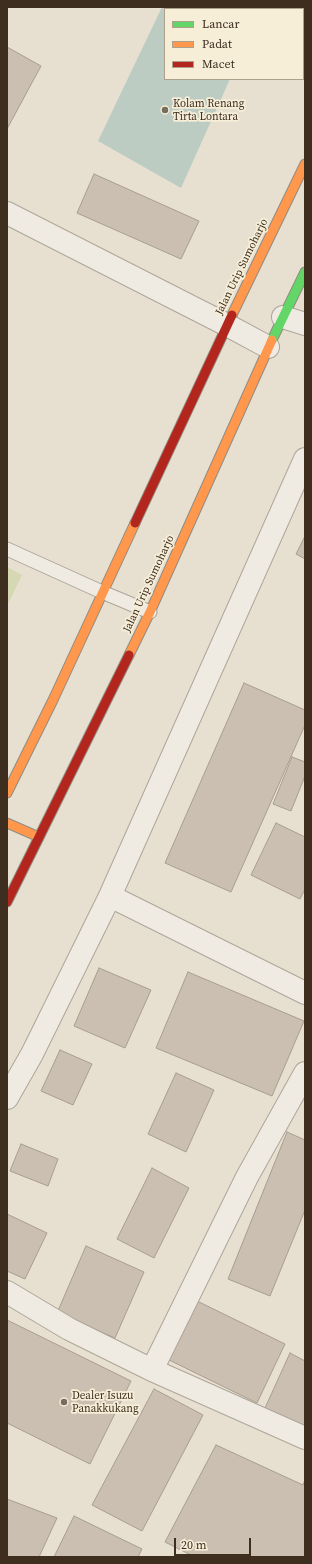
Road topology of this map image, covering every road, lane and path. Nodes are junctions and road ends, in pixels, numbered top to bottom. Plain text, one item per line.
1 (305, 164) edge
2 (299, 191) edge
3 (7, 214) edge
4 (305, 272) edge
5 (283, 316) junction
6 (305, 324) edge
7 (228, 325) junction
8 (268, 347) junction
9 (305, 458) edge
10 (7, 549) edge
11 (102, 592) junction
12 (150, 612) junction
13 (7, 793) edge
14 (7, 823) edge
15 (39, 838) junction
16 (110, 896) junction
17 (7, 902) edge
18 (305, 994) edge
19 (305, 1073) edge
20 (7, 1098) edge
21 (7, 1292) edge
22 (152, 1370) junction
23 (305, 1438) edge

1 - 2 highway, Jalan Urip Sumoharjo
2 - 7 highway, Jalan Urip Sumoharjo
3 - 7 street
4 - 5 highway, Jalan Urip Sumoharjo
5 - 6 street
5 - 8 highway, Jalan Urip Sumoharjo
7 - 8 street
7 - 11 highway, Jalan Urip Sumoharjo
8 - 12 highway, Jalan Urip Sumoharjo
9 - 16 street
10 - 11 lane
11 - 12 lane
11 - 13 highway, Jalan Urip Sumoharjo
12 - 15 highway, Jalan Urip Sumoharjo
14 - 15 highway
15 - 17 highway, Jalan Urip Sumoharjo
16 - 18 street
16 - 20 street
19 - 22 street
21 - 22 street
22 - 23 street

